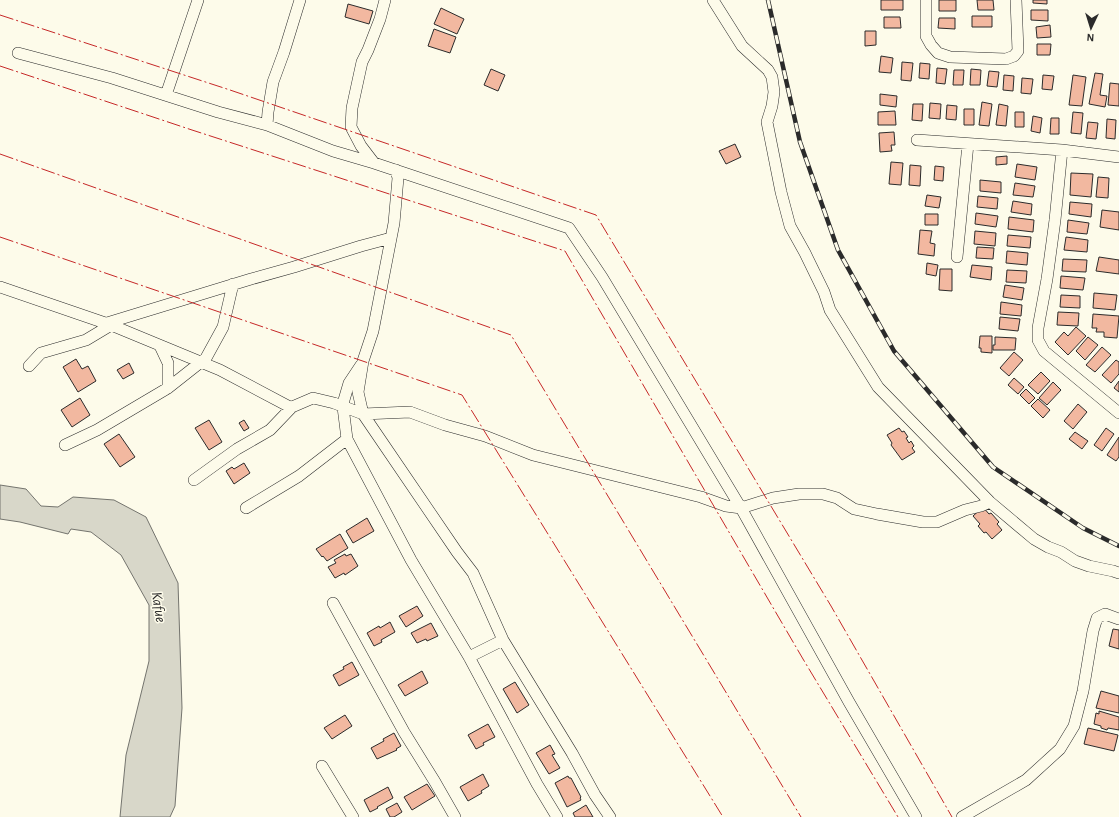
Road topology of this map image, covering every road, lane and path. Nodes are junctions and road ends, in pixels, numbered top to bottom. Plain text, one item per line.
1 (198, 0) edge
2 (300, 0) edge
3 (385, 0) edge
4 (713, 0) edge
5 (926, 0) edge
6 (1016, 0) edge
7 (18, 53) dead end
8 (166, 95) junction
9 (267, 125) junction
10 (917, 140) dead end
11 (968, 144) junction
12 (1062, 150) junction
13 (1119, 157) edge
14 (374, 162) junction
15 (396, 170) junction
16 (391, 238) junction
17 (957, 257) dead end
18 (232, 284) junction
19 (0, 287) edge
20 (137, 314) junction
21 (109, 324) junction
22 (134, 335) junction
23 (160, 346) junction
24 (363, 361) junction
25 (200, 362) junction
26 (29, 366) dead end
27 (168, 388) junction
28 (292, 407) junction
29 (343, 407) junction
30 (1119, 413) edge
31 (363, 414) junction
32 (347, 439) junction
33 (65, 445) dead end
34 (194, 480) dead end
35 (990, 502) junction
36 (246, 508) dead end
37 (741, 508) junction
38 (1119, 573) edge
39 (333, 603) dead end
40 (1119, 619) edge
41 (503, 640) junction
42 (469, 658) junction
43 (322, 766) dead end
44 (353, 817) edge
45 (455, 817) edge
46 (556, 817) edge
47 (610, 817) edge
48 (916, 817) edge
49 (962, 817) edge

1 - 8 street
2 - 9 street
3 - 14 street
4 - 35 street
5 - 6 street
7 - 8 street
8 - 9 street
9 - 14 street
10 - 11 street
11 - 12 street
11 - 17 street
12 - 13 street
12 - 30 street
14 - 15 street
15 - 16 street
15 - 37 street
16 - 18 street
16 - 24 street
18 - 20 street
18 - 25 street
19 - 21 street
20 - 21 street
20 - 22 street
21 - 22 street
21 - 26 street
22 - 23 street
23 - 25 street
23 - 27 street
24 - 29 street
24 - 31 street
25 - 27 street
25 - 28 street
27 - 33 street
28 - 29 street
28 - 34 street
29 - 31 street
29 - 32 street
31 - 37 street
31 - 41 street
32 - 36 street
32 - 42 street
35 - 37 street
35 - 38 street
37 - 48 street
39 - 45 street
40 - 49 street
41 - 42 street
41 - 47 street
42 - 46 street
43 - 44 street

